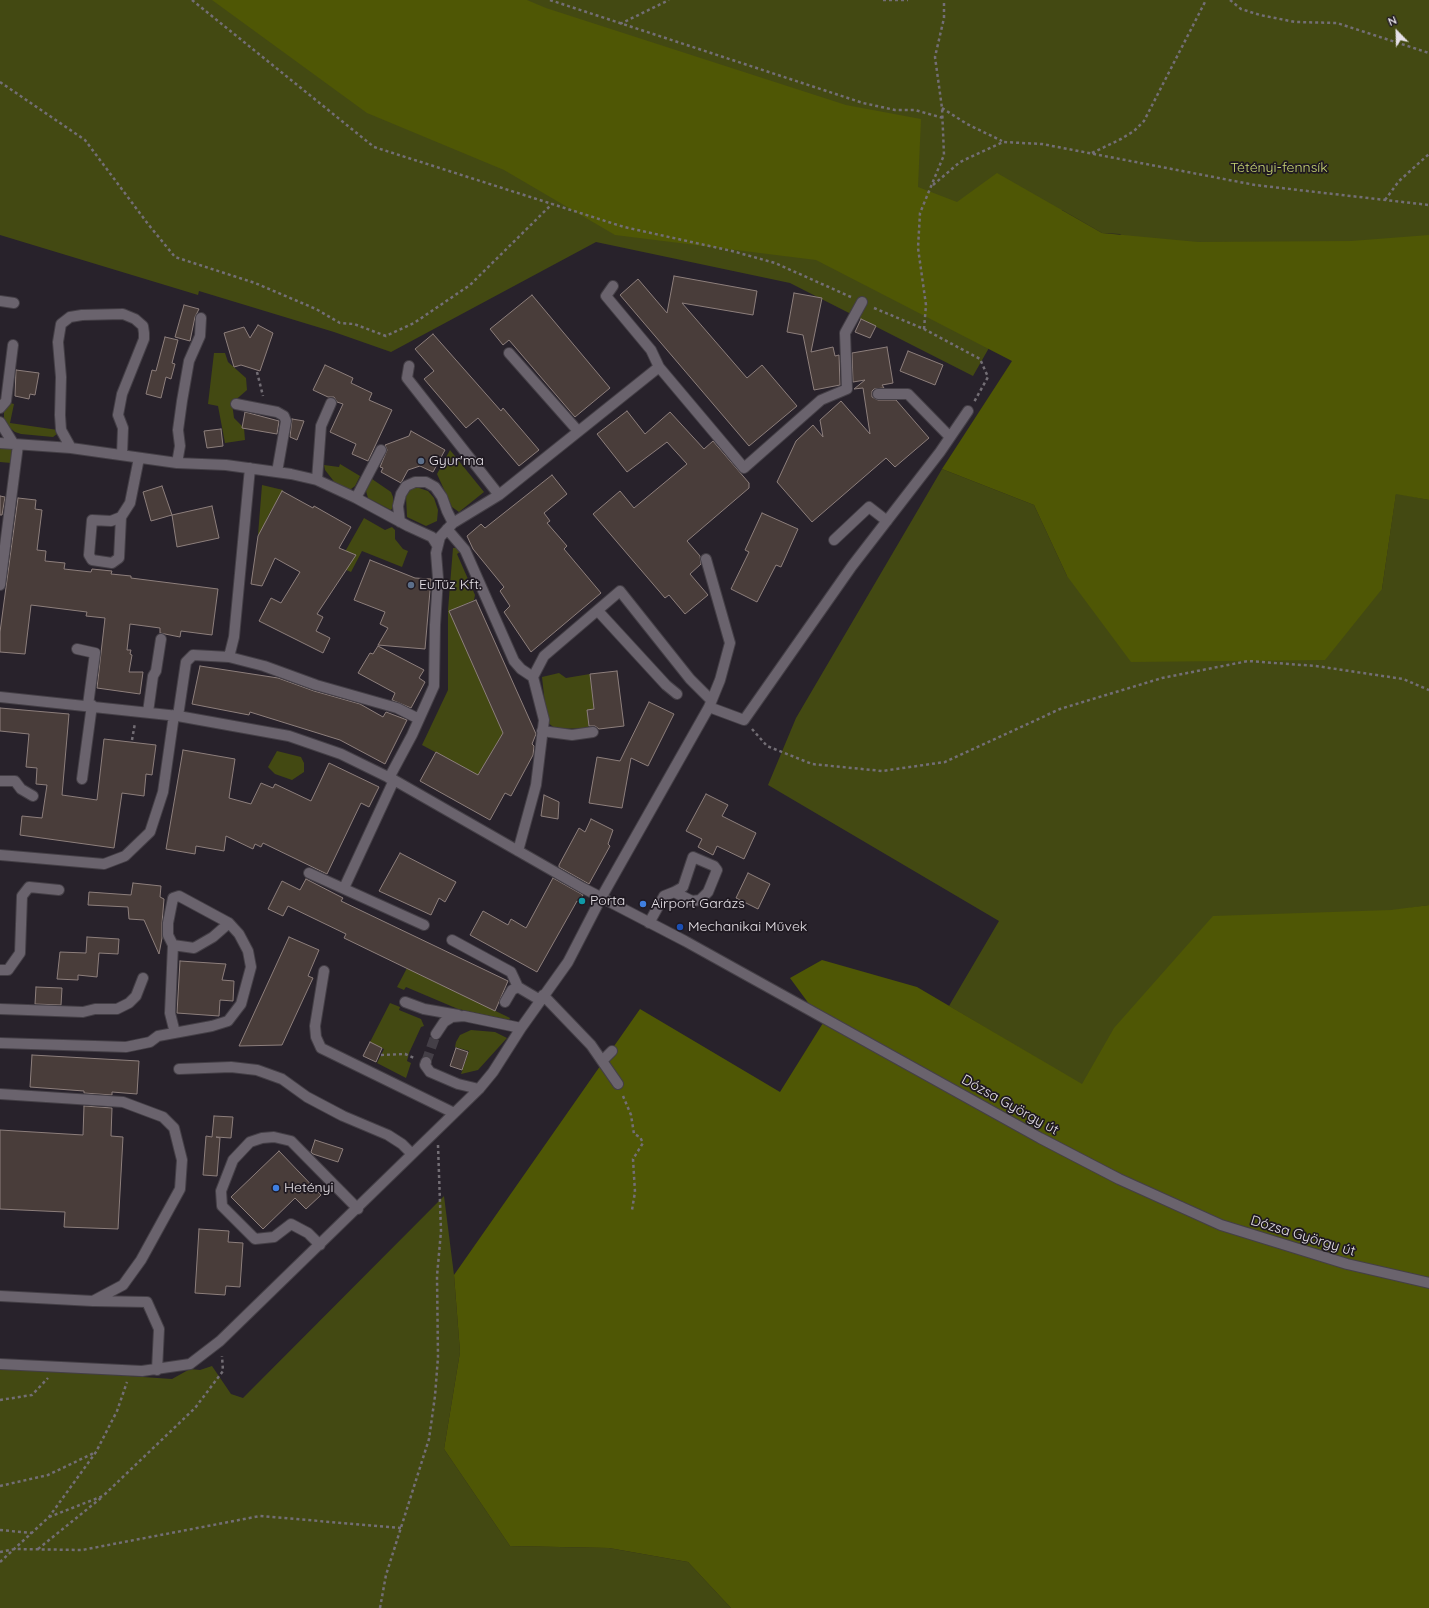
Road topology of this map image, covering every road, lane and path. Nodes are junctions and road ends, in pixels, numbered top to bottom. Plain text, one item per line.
1 (192, 0) edge
2 (550, 0) edge
3 (669, 0) edge
4 (883, 0) edge
5 (908, 0) edge
6 (944, 0) edge
7 (1206, 0) edge
8 (1230, 0) edge
9 (619, 24) junction
10 (1429, 53) edge
11 (0, 82) edge
12 (942, 108) junction
13 (943, 118) junction
14 (1003, 142) junction
15 (1092, 153) junction
16 (1429, 154) edge
17 (933, 186) junction
18 (1385, 200) junction
19 (552, 204) junction
20 (1429, 205) edge
21 (613, 286) dead end
22 (0, 301) edge
23 (862, 302) junction
24 (14, 303) dead end
25 (201, 318) dead end
26 (924, 329) junction
27 (13, 345) dead end
28 (509, 353) dead end
29 (409, 366) dead end
30 (659, 367) junction
31 (257, 372) dead end
32 (878, 394) dead end
33 (331, 403) dead end
34 (236, 404) dead end
35 (0, 408) edge
36 (266, 410) junction
37 (968, 411) joint
38 (0, 422) edge
39 (578, 431) junction
40 (950, 438) junction
41 (0, 442) edge
42 (15, 444) junction
43 (71, 448) junction
44 (381, 450) dead end
45 (122, 456) junction
46 (139, 458) junction
47 (176, 463) junction
48 (250, 468) junction
49 (277, 472) junction
50 (317, 480) junction
51 (499, 495) junction
52 (356, 498) junction
53 (120, 517) junction
54 (887, 521) junction
55 (400, 522) junction
56 (450, 526) junction
57 (834, 540) dead end
58 (437, 544) junction
59 (706, 559) dead end
60 (0, 585) edge
61 (598, 611) junction
62 (161, 639) dead end
63 (77, 649) dead end
64 (229, 657) junction
65 (533, 677) junction
66 (1429, 690) edge
67 (677, 694) dead end
68 (0, 697) edge
69 (710, 704) junction
70 (90, 705) junction
71 (148, 712) junction
72 (176, 716) junction
73 (420, 719) junction
74 (744, 720) junction
75 (542, 731) junction
76 (593, 732) dead end
77 (82, 779) dead end
78 (391, 779) junction
79 (0, 781) edge
80 (34, 796) dead end
81 (518, 851) junction
82 (0, 855) edge
83 (309, 873) dead end
84 (344, 888) junction
85 (59, 890) dead end
86 (674, 892) junction
87 (601, 898) junction
88 (229, 923) junction
89 (649, 923) junction
90 (424, 925) dead end
91 (452, 940) dead end
92 (173, 945) junction
93 (0, 970) edge
94 (324, 971) dead end
95 (143, 978) dead end
96 (518, 986) junction
97 (542, 998) junction
98 (405, 1002) dead end
99 (505, 1002) dead end
100 (0, 1009) edge
101 (464, 1016) junction
102 (521, 1028) junction
103 (175, 1033) junction
104 (436, 1034) tunnel mouth
105 (0, 1043) edge
106 (612, 1051) dead end
107 (381, 1055) dead end
108 (602, 1061) junction
109 (426, 1062) joint
110 (179, 1069) dead end
111 (618, 1084) joint
112 (479, 1089) junction
113 (0, 1094) edge
114 (454, 1113) junction
115 (435, 1131) junction
116 (412, 1154) junction
117 (358, 1209) junction
118 (632, 1210) dead end
119 (320, 1245) junction
120 (1429, 1283) edge
121 (0, 1296) edge
122 (93, 1301) junction
123 (220, 1341) junction
124 (0, 1364) edge
125 (58, 1368) junction
126 (157, 1370) junction
127 (130, 1371) junction
128 (0, 1400) edge
129 (96, 1452) junction
130 (0, 1486) edge
131 (103, 1496) junction
132 (49, 1517) junction
133 (401, 1528) junction
134 (0, 1530) edge
135 (32, 1533) junction
136 (14, 1549) junction
137 (37, 1549) junction
138 (0, 1552) edge
139 (1, 1560) edge
140 (380, 1608) edge

1 - 19 path
2 - 9 path
3 - 9 path
4 - 5 path
6 - 12 path
7 - 15 path
8 - 10 path
9 - 13 path
11 - 19 path
12 - 13 path
12 - 14 path
13 - 17 path
14 - 15 path
14 - 17 path
15 - 18 path
16 - 18 path
17 - 26 path
18 - 20 path
19 - 23 path
21 - 30 street
22 - 24 street
23 - 26 path
23 - 30 street
25 - 47 street
26 - 37 path
27 - 35 street
28 - 39 street
29 - 51 street
30 - 39 street
31 - 36 path
32 - 40 street
33 - 50 street
34 - 36 street
36 - 49 street
37 - 40 street
38 - 42 street
39 - 51 street
40 - 54 street
41 - 42 street
42 - 43 street
42 - 60 street
43 - 45 street
43 - 45 street
44 - 52 street
45 - 46 street
46 - 47 street
46 - 53 street
47 - 48 street
48 - 49 street
48 - 64 street
49 - 50 street
50 - 52 street
51 - 56 street
52 - 55 street
53 - 53 street
54 - 57 street
54 - 74 street
55 - 56 street
55 - 58 street
56 - 58 street
56 - 65 street
58 - 73 street
59 - 69 street
61 - 65 street
61 - 67 street
61 - 69 street
62 - 71 street
63 - 70 street
64 - 72 street
64 - 73 street
65 - 75 street
66 - 74 path
68 - 70 street, Dózsa György út
69 - 74 street
69 - 87 street
70 - 71 street, Dózsa György út
70 - 77 street
71 - 72 street, Dózsa György út
72 - 78 street, Dózsa György út
72 - 82 street
73 - 78 street
75 - 76 street
75 - 81 street
78 - 81 street, Dózsa György út
78 - 84 street
79 - 80 street
81 - 87 street, Dózsa György út
83 - 84 street
84 - 90 street
85 - 93 street
86 - 86 street
86 - 89 street
87 - 89 street, Dózsa György út
87 - 97 street
88 - 92 street
88 - 92 street
88 - 103 street
89 - 120 street, Dózsa György út
91 - 96 street
92 - 103 street
94 - 114 street
95 - 100 street
96 - 97 street
96 - 99 street
97 - 102 street
97 - 108 street
98 - 101 street
101 - 102 street
101 - 104 street
102 - 112 street
103 - 105 street
106 - 108 street
107 - 109 path
108 - 111 street
109 - 112 street
110 - 116 street
111 - 118 path
112 - 114 street
113 - 122 street
114 - 115 street
115 - 116 street
115 - 133 path
116 - 117 street
117 - 119 street
117 - 119 street
119 - 123 street
121 - 122 street
122 - 126 street
123 - 126 street
123 - 131 path
124 - 125 street
125 - 127 street
125 - 128 path
126 - 127 street
127 - 129 path
129 - 130 path
129 - 132 path
131 - 132 path
131 - 137 path
132 - 135 path
133 - 137 path
133 - 140 path
134 - 135 path
135 - 136 path
136 - 137 path
136 - 138 path
136 - 139 path

